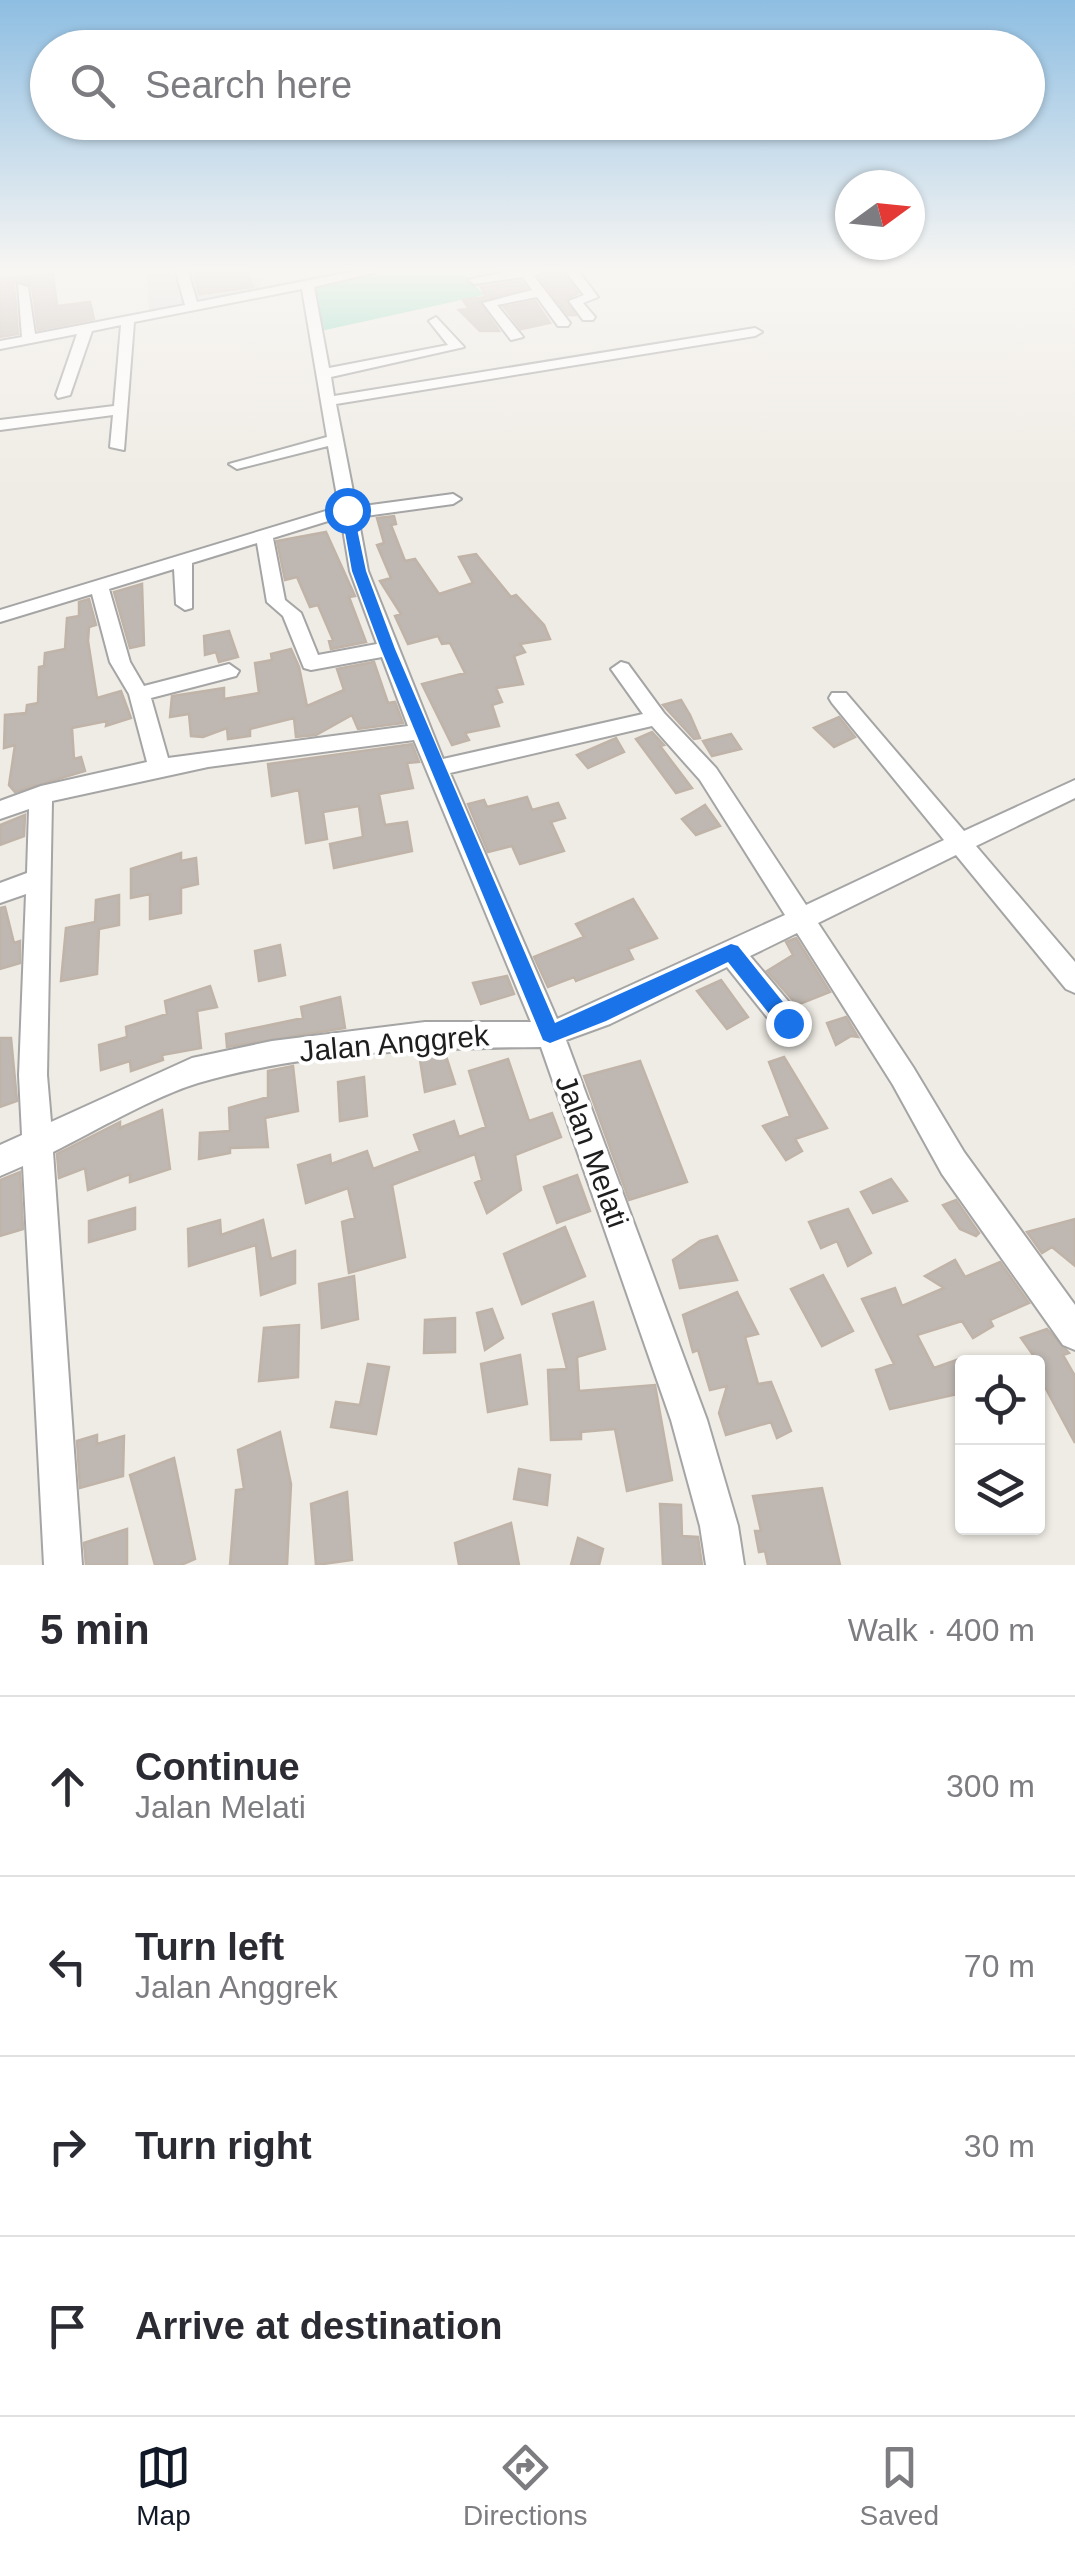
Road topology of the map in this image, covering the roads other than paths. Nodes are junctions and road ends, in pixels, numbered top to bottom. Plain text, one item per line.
1 (80, 345) edge
2 (126, 345) edge
3 (317, 345) edge
4 (455, 345) edge
5 (674, 345) edge
6 (323, 374) junction
7 (64, 395) dead end
8 (328, 401) junction
9 (121, 410) junction
10 (0, 425) edge
11 (334, 440) junction
12 (118, 447) dead end
13 (236, 464) dead end
14 (453, 499) dead end
15 (347, 512) junction
16 (264, 534) junction
17 (182, 558) junction
18 (99, 587) junction
19 (184, 604) dead end
20 (0, 616) edge
21 (388, 649) junction
22 (621, 669) dead end
23 (229, 671) dead end
24 (138, 694) junction
25 (839, 698) dead end
26 (657, 718) junction
27 (420, 732) junction
28 (158, 766) junction
29 (437, 768) junction
30 (1075, 788) edge
31 (41, 795) junction
32 (0, 810) edge
33 (962, 843) junction
34 (38, 879) junction
35 (0, 892) edge
36 (799, 920) junction
37 (731, 952) junction
38 (1075, 981) edge
39 (788, 1023) dead end
40 (550, 1034) junction
41 (36, 1142) junction
42 (0, 1161) edge
43 (1075, 1333) edge
44 (62, 1565) edge
45 (725, 1565) edge

1 - 7 street
2 - 9 street
3 - 6 street, Jalan Melati
4 - 6 street
5 - 8 street
6 - 8 street, Jalan Melati
8 - 11 street, Jalan Melati
9 - 10 street
9 - 12 street
11 - 13 street
11 - 15 street, Jalan Melati
14 - 15 street
15 - 16 street
15 - 21 street, Jalan Melati
16 - 17 street
16 - 21 street
17 - 18 street
17 - 19 street
18 - 20 street
18 - 24 street
21 - 27 street, Jalan Melati
22 - 26 street
23 - 24 street
24 - 28 street
25 - 33 street
26 - 29 street
26 - 36 street
27 - 28 street
27 - 29 street, Jalan Melati
28 - 31 street
29 - 40 street, Jalan Melati
30 - 33 street, Jalan Anggrek
31 - 32 street
31 - 34 street
33 - 36 street, Jalan Anggrek
33 - 38 street
34 - 35 street
34 - 41 street
36 - 37 street, Jalan Anggrek
36 - 43 street
37 - 39 street
37 - 40 street, Jalan Anggrek
40 - 41 street, Jalan Anggrek
40 - 45 street, Jalan Melati
41 - 42 street, Jalan Anggrek
41 - 44 street

